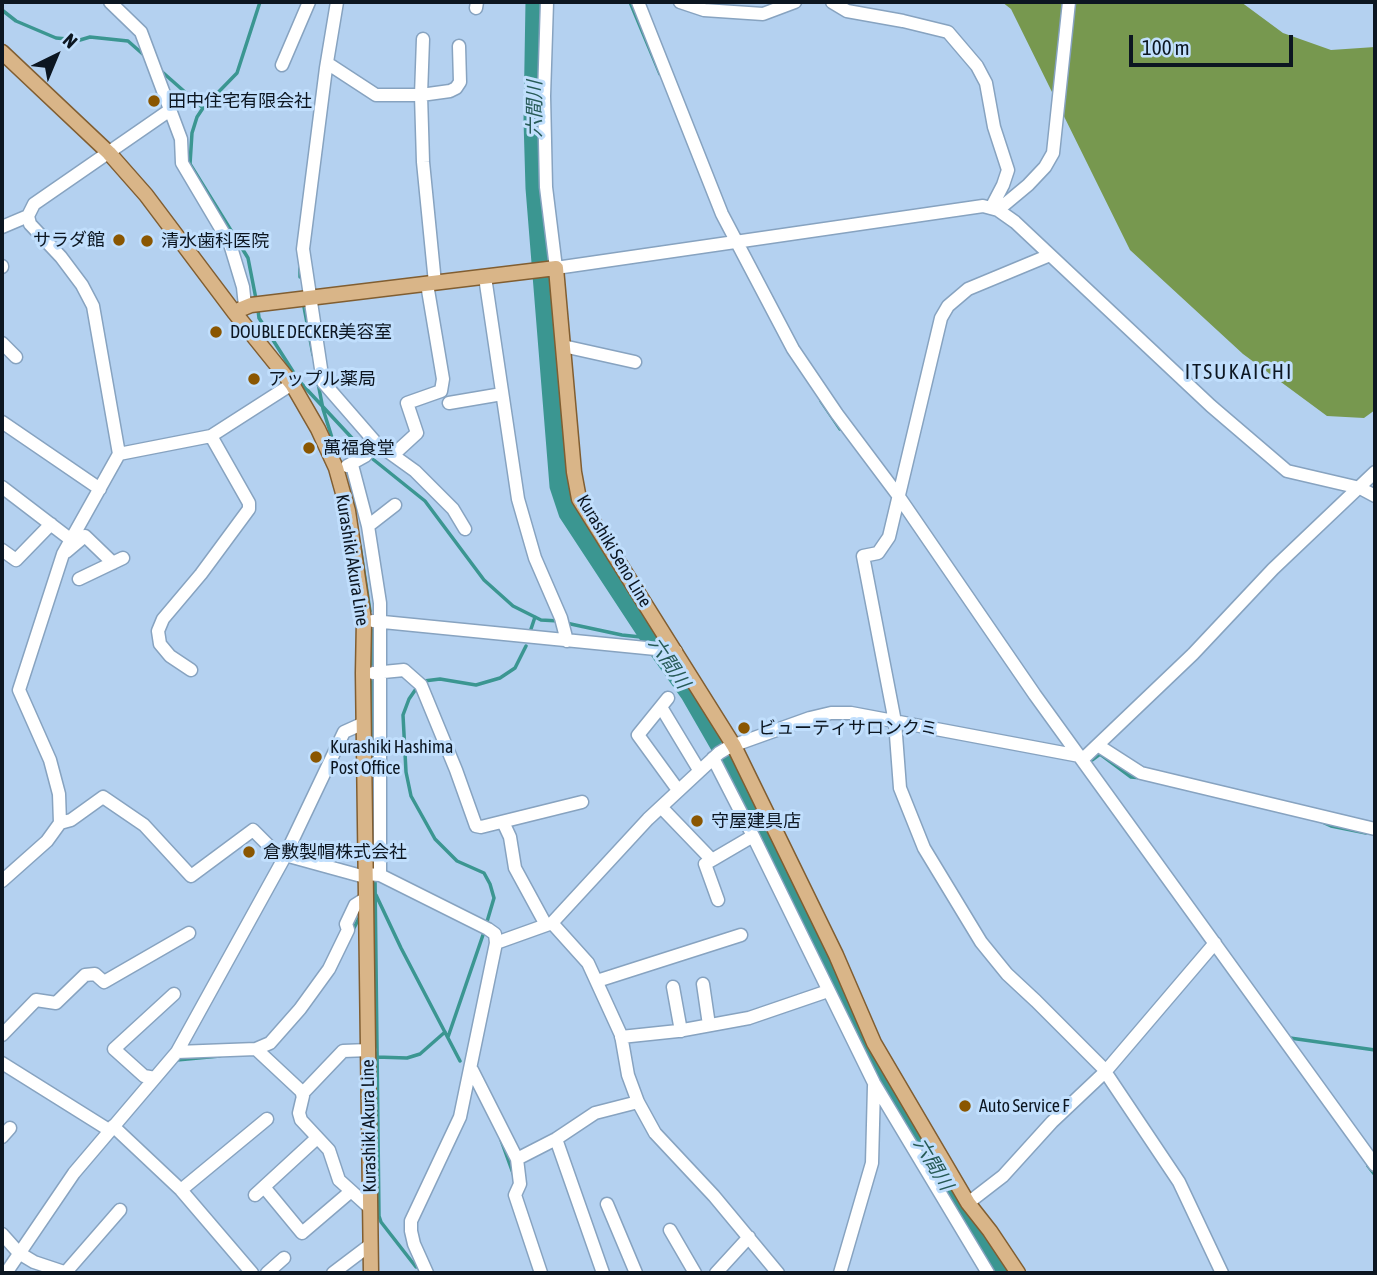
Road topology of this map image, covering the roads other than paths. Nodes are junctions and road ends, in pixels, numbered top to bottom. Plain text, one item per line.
1 (110, 2) edge
2 (309, 2) edge
3 (334, 2) edge
4 (547, 2) edge
5 (638, 2) edge
6 (680, 2) edge
7 (795, 2) edge
8 (832, 2) edge
9 (1069, 2) edge
10 (423, 39) dead end
11 (459, 46) dead end
12 (2, 52) edge
13 (327, 63) junction
14 (282, 65) dead end
15 (421, 95) junction
16 (170, 110) junction
17 (109, 153) junction
18 (994, 209) junction
19 (27, 215) junction
20 (2, 227) edge
21 (736, 242) junction
22 (1050, 254) junction
23 (554, 269) junction
24 (485, 277) junction
25 (431, 284) junction
26 (309, 299) junction
27 (248, 307) junction
28 (2, 343) edge
29 (563, 346) junction
30 (16, 357) dead end
31 (635, 362) dead end
32 (292, 384) junction
33 (502, 394) junction
34 (449, 403) dead end
35 (2, 422) edge
36 (211, 436) junction
37 (371, 449) junction
38 (119, 454) junction
39 (393, 455) junction
40 (352, 465) junction
41 (336, 468) junction
42 (1375, 472) edge
43 (2, 487) edge
44 (1360, 488) junction
45 (100, 489) junction
46 (897, 494) junction
47 (1375, 496) edge
48 (395, 505) dead end
49 (51, 524) junction
50 (368, 526) junction
51 (465, 529) dead end
52 (70, 540) junction
53 (2, 550) edge
54 (63, 554) junction
55 (79, 579) dead end
56 (371, 621) junction
57 (568, 641) junction
58 (672, 651) junction
59 (191, 670) dead end
60 (371, 673) junction
61 (895, 722) junction
62 (364, 723) junction
63 (1099, 746) junction
64 (724, 751) junction
65 (1074, 756) junction
66 (699, 770) junction
67 (678, 790) junction
68 (582, 802) dead end
69 (661, 807) junction
70 (503, 822) junction
71 (60, 823) junction
72 (1375, 829) edge
73 (752, 836) junction
74 (284, 858) junction
75 (712, 860) junction
76 (372, 875) junction
77 (2, 881) edge
78 (366, 898) junction
79 (718, 900) dead end
80 (549, 924) junction
81 (189, 933) dead end
82 (741, 935) dead end
83 (496, 943) junction
84 (1211, 945) junction
85 (597, 981) junction
86 (703, 984) dead end
87 (673, 988) dead end
88 (828, 991) junction
89 (174, 994) dead end
90 (709, 1025) junction
91 (681, 1031) junction
92 (2, 1035) edge
93 (621, 1037) junction
94 (256, 1049) junction
95 (369, 1050) junction
96 (177, 1052) junction
97 (2, 1063) edge
98 (472, 1070) junction
99 (1105, 1072) junction
100 (155, 1079) junction
101 (882, 1079) junction
102 (302, 1094) junction
103 (638, 1102) junction
104 (267, 1119) dead end
105 (111, 1128) junction
106 (317, 1138) junction
107 (556, 1139) junction
108 (517, 1159) junction
109 (1375, 1165) edge
110 (181, 1190) junction
111 (350, 1192) junction
112 (968, 1203) junction
113 (607, 1204) dead end
114 (370, 1208) junction
115 (120, 1210) dead end
116 (670, 1230) dead end
117 (2, 1234) edge
118 (749, 1237) junction
119 (370, 1245) junction
120 (19, 1253) junction
121 (284, 1258) dead end
122 (245, 1270) edge
123 (424, 1272) edge
124 (6, 1273) edge
125 (66, 1273) edge
126 (267, 1273) edge
127 (333, 1273) edge
128 (371, 1273) edge
129 (541, 1273) edge
130 (603, 1273) edge
131 (636, 1273) edge
132 (695, 1273) edge
133 (716, 1273) edge
134 (778, 1273) edge
135 (840, 1273) edge
136 (988, 1273) edge
137 (1018, 1273) edge
138 (1222, 1273) edge

1 - 16 street
2 - 14 street
3 - 13 street
4 - 23 street
5 - 21 street
6 - 7 street
8 - 18 street
9 - 18 street
10 - 15 street
11 - 15 street
12 - 17 main road, Kurashiki Akura Line
13 - 15 street
13 - 26 street
15 - 25 street
16 - 17 street
16 - 27 street
17 - 19 street
17 - 27 main road, Kurashiki Akura Line
18 - 21 street
18 - 22 street
19 - 20 street
19 - 38 street
21 - 23 street
21 - 46 street
22 - 44 street
22 - 46 street
23 - 24 main road
23 - 29 main road, Kurashiki Seno Line
24 - 25 main road
24 - 33 street
25 - 26 main road
25 - 39 street
26 - 27 main road
26 - 37 street
27 - 32 main road, Kurashiki Akura Line
28 - 30 street
29 - 31 street
29 - 58 main road, Kurashiki Seno Line
32 - 36 street
32 - 41 main road, Kurashiki Akura Line
33 - 34 street
33 - 57 street
35 - 45 street
36 - 38 street
36 - 59 street
37 - 39 street
37 - 40 street
38 - 45 street
39 - 51 street
40 - 41 street
40 - 50 street
41 - 56 main road, Kurashiki Akura Line
42 - 44 street
43 - 49 street
44 - 47 street
44 - 63 street
45 - 52 street
46 - 61 street
46 - 65 street
48 - 50 street
49 - 52 street
49 - 53 street
50 - 56 street
52 - 54 street
54 - 55 street
54 - 71 street
56 - 57 street
56 - 60 main road, Kurashiki Akura Line
57 - 58 street
58 - 64 main road, Kurashiki Seno Line
60 - 62 main road, Kurashiki Akura Line
60 - 70 street
60 - 76 street
61 - 64 street
61 - 65 street
61 - 99 street
62 - 74 street
62 - 76 main road, Kurashiki Akura Line
63 - 65 street
63 - 72 street
64 - 66 street
64 - 73 street
64 - 101 main road, Kurashiki Seno Line
65 - 84 street
66 - 67 street
66 - 67 street
67 - 69 street
68 - 70 street
69 - 75 street
69 - 80 street
70 - 80 street
71 - 74 street
71 - 77 street
73 - 75 street
73 - 88 street
74 - 76 street
74 - 96 street
75 - 79 street
76 - 78 main road, Kurashiki Akura Line
76 - 83 street
78 - 94 street
78 - 95 main road, Kurashiki Akura Line
80 - 83 street
80 - 85 street
81 - 92 street
82 - 85 street
83 - 98 street
84 - 99 street
84 - 109 street
85 - 93 street
86 - 90 street
87 - 91 street
88 - 90 street
88 - 101 street
89 - 100 street
90 - 91 street
91 - 93 street
93 - 103 street
94 - 96 street
94 - 102 street
95 - 102 street
95 - 114 main road, Kurashiki Akura Line
96 - 100 street
97 - 105 street
98 - 108 street
98 - 123 street
99 - 112 street
99 - 138 street
100 - 105 street
101 - 112 main road, Kurashiki Seno Line
101 - 135 street
101 - 136 street
102 - 106 street
103 - 107 street
103 - 118 street
104 - 110 street
105 - 110 street
105 - 120 street
106 - 111 street
106 - 111 street
107 - 108 street
107 - 130 street
108 - 129 street
110 - 122 street
111 - 114 street
112 - 137 main road, Kurashiki Seno Line
113 - 131 street
114 - 119 main road, Kurashiki Akura Line
115 - 125 street
116 - 132 street
117 - 120 street
118 - 133 street
118 - 134 street
119 - 127 street
119 - 128 main road, Kurashiki Akura Line
120 - 124 street
120 - 125 street
121 - 126 street

